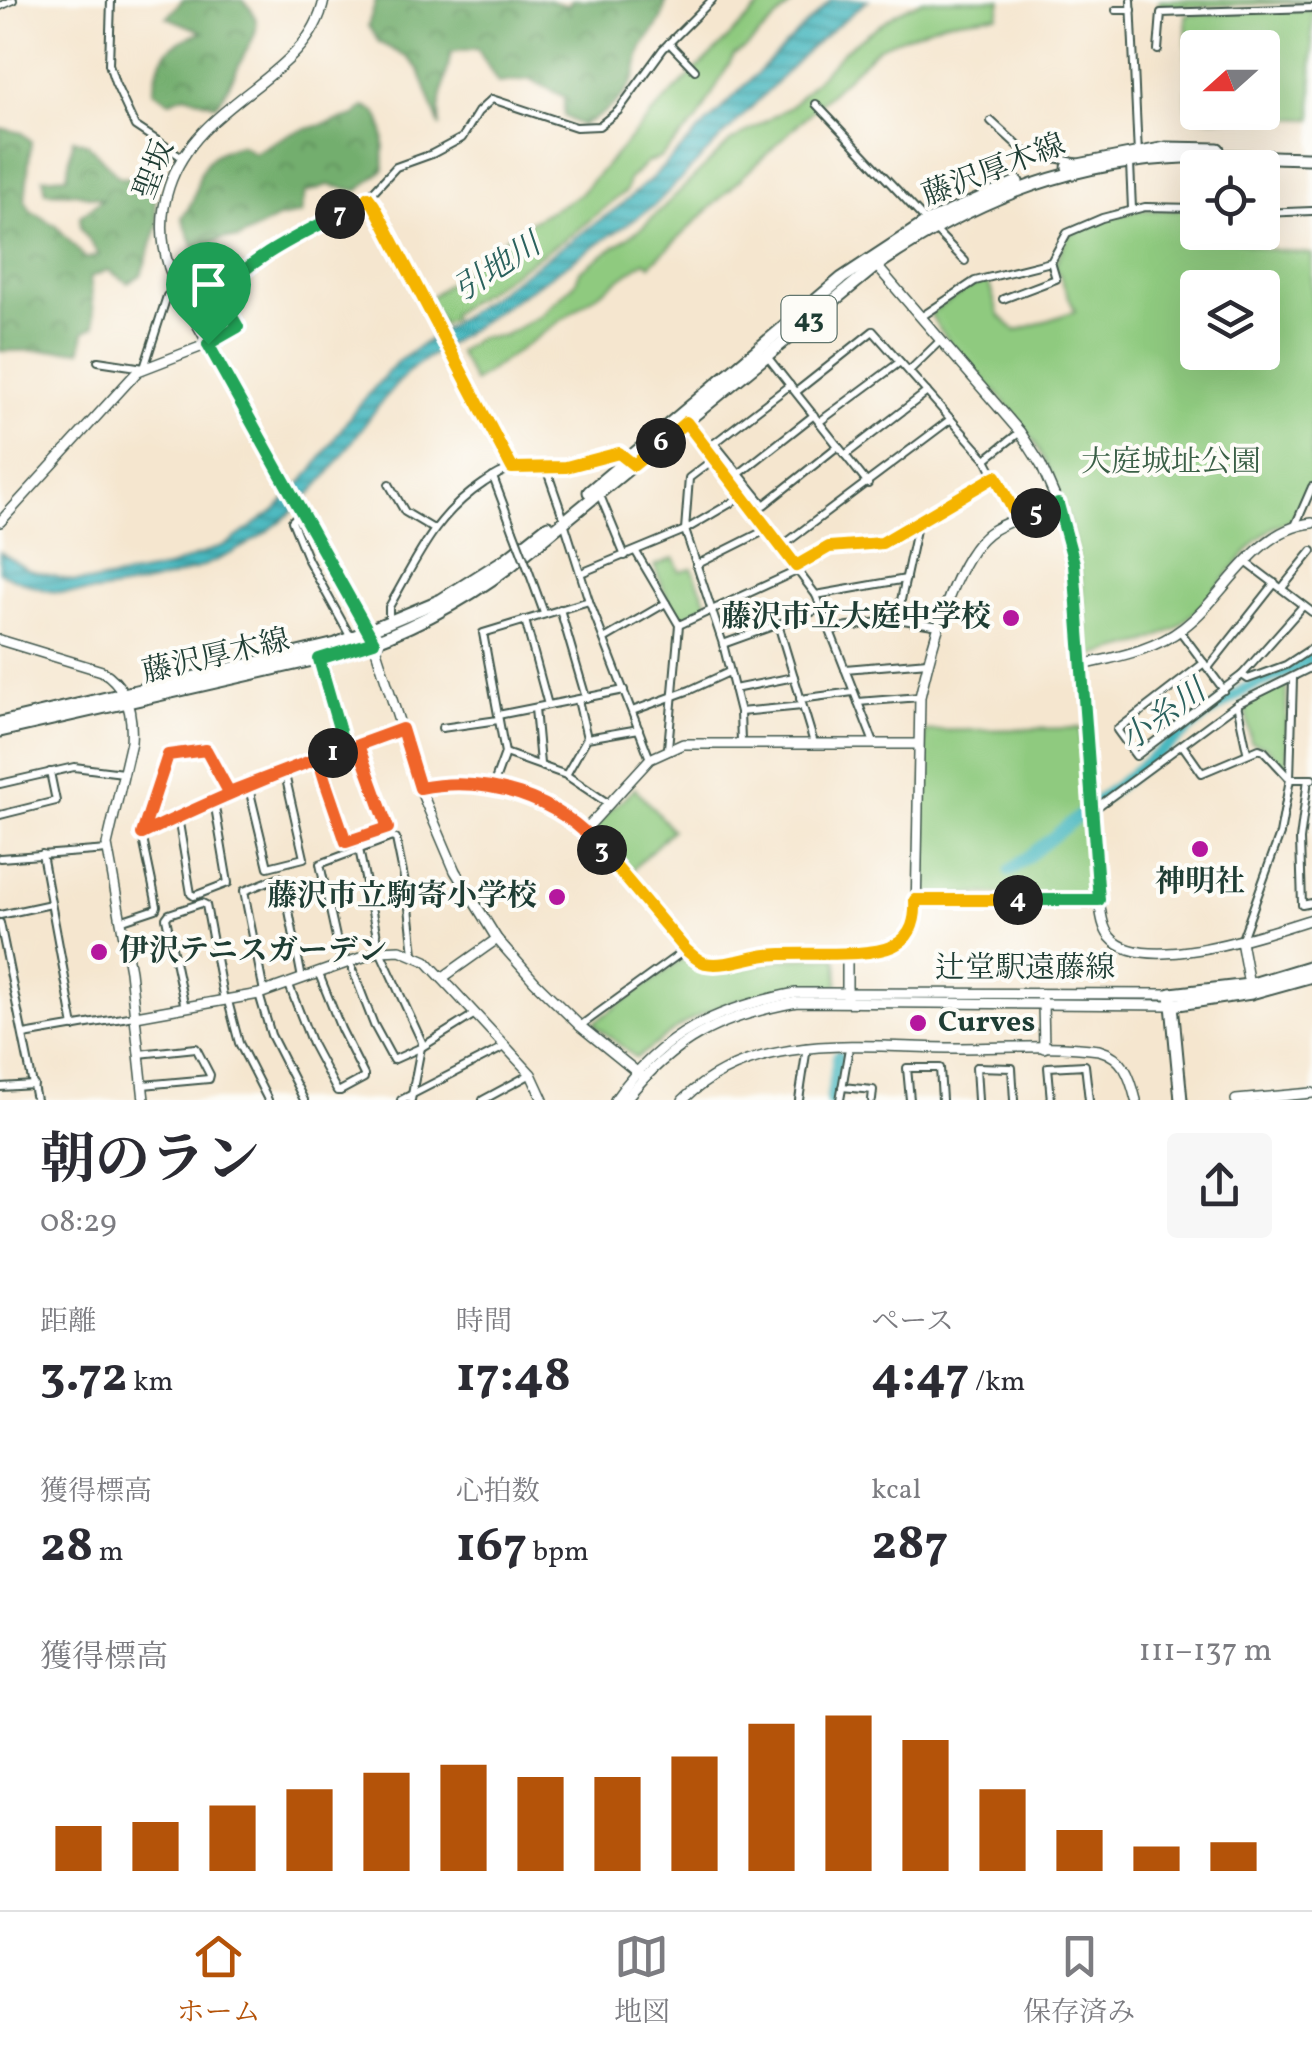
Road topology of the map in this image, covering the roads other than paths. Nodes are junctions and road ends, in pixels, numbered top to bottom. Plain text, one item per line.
1 (13, 0) edge
2 (111, 0) edge
3 (324, 0) edge
4 (712, 0) edge
5 (1132, 0) edge
6 (0, 6) edge
7 (1312, 8) edge
8 (1116, 10) dead end
9 (1132, 10) junction
10 (669, 43) junction
11 (1158, 50) dead end
12 (695, 70) dead end
13 (816, 104) dead end
14 (991, 121) dead end
15 (1312, 154) edge
16 (1280, 157) edge
17 (182, 158) junction
18 (1135, 159) junction
19 (1180, 161) edge
20 (1080, 163) junction
21 (368, 197) junction
22 (1180, 208) edge
23 (1132, 209) junction
24 (1312, 212) edge
25 (1280, 213) edge
26 (930, 225) junction
27 (965, 261) dead end
28 (874, 262) junction
29 (1051, 262) junction
30 (166, 296) dead end
31 (1002, 299) dead end
32 (922, 317) junction
33 (942, 340) junction
34 (208, 344) junction
35 (766, 354) junction
36 (98, 361) dead end
37 (900, 362) junction
38 (144, 368) junction
39 (909, 372) junction
40 (793, 389) junction
41 (927, 392) junction
42 (816, 419) junction
43 (950, 419) junction
44 (686, 422) junction
45 (1020, 432) junction
46 (710, 446) junction
47 (838, 446) junction
48 (845, 455) junction
49 (714, 459) junction
50 (986, 459) junction
51 (631, 462) junction
52 (512, 468) junction
53 (546, 468) junction
54 (739, 474) junction
55 (996, 476) junction
56 (493, 477) junction
57 (389, 484) dead end
58 (868, 484) junction
59 (1312, 487) edge
60 (599, 493) junction
61 (743, 496) junction
62 (1058, 504) junction
63 (301, 509) junction
64 (563, 518) junction
65 (1018, 520) junction
66 (0, 522) edge
67 (1312, 523) edge
68 (917, 524) junction
69 (1295, 526) junction
70 (432, 528) junction
71 (768, 528) junction
72 (685, 530) junction
73 (782, 546) junction
74 (1312, 551) edge
75 (636, 552) junction
76 (625, 556) junction
77 (1246, 562) junction
78 (696, 565) junction
79 (798, 568) junction
80 (581, 573) junction
81 (906, 578) junction
82 (1278, 585) junction
83 (816, 595) junction
84 (589, 600) junction
85 (666, 603) junction
86 (823, 608) junction
87 (560, 609) junction
88 (712, 609) junction
89 (1309, 609) edge
90 (544, 614) junction
91 (525, 620) junction
92 (897, 620) junction
93 (389, 623) junction
94 (778, 624) junction
95 (679, 625) junction
96 (940, 626) junction
97 (832, 630) junction
98 (1180, 632) junction
99 (372, 637) junction
100 (351, 638) junction
101 (604, 639) junction
102 (0, 640) edge
103 (723, 644) junction
104 (1312, 648) edge
105 (319, 659) junction
106 (928, 662) junction
107 (1082, 665) junction
108 (1206, 666) junction
109 (1312, 667) edge
110 (845, 669) junction
111 (729, 672) junction
112 (1242, 675) junction
113 (794, 677) junction
114 (1293, 678) junction
115 (734, 689) junction
116 (624, 690) junction
117 (1224, 690) junction
118 (853, 692) junction
119 (672, 697) junction
120 (920, 697) junction
121 (126, 699) junction
122 (582, 699) junction
123 (801, 702) junction
124 (858, 702) junction
125 (1237, 704) junction
126 (548, 705) junction
127 (536, 708) junction
128 (632, 711) junction
129 (740, 712) junction
130 (498, 718) junction
131 (0, 723) edge
132 (442, 728) dead end
133 (402, 729) junction
134 (639, 729) junction
135 (0, 730) edge
136 (587, 738) junction
137 (741, 742) junction
138 (814, 742) junction
139 (874, 743) junction
140 (917, 744) junction
141 (358, 745) junction
142 (1183, 746) junction
143 (668, 748) junction
144 (345, 749) junction
145 (1248, 752) junction
146 (505, 753) junction
147 (318, 758) junction
148 (650, 759) junction
149 (540, 764) junction
150 (284, 770) junction
151 (50, 772) junction
152 (122, 774) junction
153 (566, 775) junction
154 (1290, 778) junction
155 (1310, 778) edge
156 (0, 784) edge
157 (248, 784) junction
158 (493, 786) junction
159 (420, 788) junction
160 (229, 792) junction
161 (214, 800) junction
162 (608, 804) junction
163 (1093, 810) junction
164 (0, 814) edge
165 (178, 817) junction
166 (585, 830) junction
167 (142, 834) junction
168 (359, 849) junction
169 (108, 850) junction
170 (42, 854) junction
171 (0, 858) edge
172 (915, 900) junction
173 (1099, 900) junction
174 (1312, 902) edge
175 (51, 904) junction
176 (0, 919) edge
177 (1312, 919) edge
178 (120, 921) junction
179 (497, 939) junction
180 (1241, 941) junction
181 (686, 950) junction
182 (380, 951) junction
183 (847, 952) junction
184 (414, 954) junction
185 (346, 964) junction
186 (1312, 966) edge
187 (319, 974) junction
188 (1312, 976) edge
189 (442, 978) junction
190 (302, 980) junction
191 (288, 985) junction
192 (1250, 989) junction
193 (262, 993) junction
194 (847, 998) junction
195 (1043, 999) junction
196 (1172, 1000) junction
197 (226, 1002) junction
198 (185, 1008) junction
199 (475, 1014) junction
200 (136, 1016) junction
201 (74, 1026) junction
202 (580, 1026) junction
203 (24, 1035) junction
204 (506, 1046) junction
205 (422, 1047) junction
206 (807, 1047) junction
207 (849, 1048) junction
208 (1044, 1048) junction
209 (139, 1054) junction
210 (531, 1074) junction
211 (640, 1074) junction
212 (34, 1085) junction
213 (143, 1085) junction
214 (0, 1087) edge
215 (842, 1087) junction
216 (1312, 1093) edge
217 (412, 1096) edge
218 (36, 1100) edge
219 (144, 1100) edge
220 (268, 1100) edge
221 (304, 1100) edge
222 (401, 1100) edge
223 (483, 1100) edge
224 (542, 1100) edge
225 (615, 1100) edge
226 (624, 1100) edge
227 (683, 1100) edge
228 (799, 1100) edge
229 (840, 1100) edge
230 (872, 1100) edge
231 (910, 1100) edge
232 (942, 1100) edge
233 (978, 1100) edge
234 (1014, 1100) edge
235 (1050, 1100) edge
236 (1089, 1100) edge
237 (1136, 1100) edge
238 (1181, 1100) edge
239 (1236, 1100) edge

1 - 6 street
2 - 17 street
3 - 17 street, 聖坂
4 - 10 street
5 - 9 street
7 - 11 street
8 - 9 street
9 - 18 street
10 - 12 street
10 - 21 street
13 - 26 street
14 - 20 street
15 - 16 main road, 藤沢厚木線 / 43
15 - 18 main road, 藤沢厚木線 / 43
17 - 34 street, 聖坂
18 - 19 main road, 藤沢厚木線 / 43
18 - 20 main road, 藤沢厚木線 / 43
18 - 23 street
18 - 26 main road, 藤沢厚木線 / 43
20 - 26 main road, 藤沢厚木線 / 43
21 - 34 street
21 - 52 street
22 - 23 street
23 - 29 street
24 - 25 street
26 - 27 street
26 - 28 main road, 藤沢厚木線 / 43
28 - 32 street
28 - 35 main road, 藤沢厚木線 / 43
28 - 51 main road, 藤沢厚木線 / 43
29 - 31 street
29 - 32 street
30 - 38 street
32 - 33 street
33 - 39 street
33 - 45 street
34 - 38 street
34 - 63 street, 聖坂
35 - 40 street
35 - 44 main road, 藤沢厚木線 / 43
36 - 38 street
37 - 39 street
37 - 40 street
37 - 42 street
38 - 66 street
39 - 41 street
40 - 42 street
40 - 46 street
41 - 43 street
41 - 48 street
42 - 47 street
42 - 54 street
43 - 50 street
43 - 58 street
44 - 46 street
44 - 51 main road, 藤沢厚木線 / 43
45 - 50 street
45 - 62 street
46 - 49 street
46 - 54 street
47 - 48 street
47 - 54 street
48 - 58 street
49 - 61 street
49 - 72 street
50 - 55 street
51 - 53 street
51 - 60 main road, 藤沢厚木線 / 43
51 - 64 main road, 藤沢厚木線 / 43
52 - 53 street
52 - 56 street
53 - 64 street
55 - 65 street
55 - 68 street
56 - 70 street
56 - 90 street, bridge
57 - 70 street
58 - 73 street
59 - 69 street
60 - 64 main road, 藤沢厚木線 / 43
60 - 76 street
61 - 71 street
61 - 72 street
62 - 65 street
62 - 107 street
63 - 99 street, 聖坂
63 - 100 street
64 - 80 street
64 - 93 main road, 藤沢厚木線 / 43
64 - 99 main road, 藤沢厚木線 / 43
65 - 96 street
67 - 69 street
68 - 79 street
68 - 81 street
69 - 77 street
70 - 93 street
71 - 73 street
71 - 78 street
72 - 75 street
72 - 78 street
73 - 79 street
74 - 82 street
75 - 76 street
75 - 85 street
76 - 80 street
77 - 82 street
77 - 98 street
78 - 88 street
79 - 83 street
79 - 88 street
80 - 84 street
81 - 83 street
81 - 92 street
82 - 89 street
82 - 108 street
83 - 86 street
84 - 87 street
84 - 101 street
85 - 95 street
85 - 101 street
86 - 94 street
86 - 97 street
87 - 90 street
87 - 122 street
88 - 95 street
88 - 103 street
89 - 112 street
90 - 91 street
91 - 126 street
91 - 130 street
92 - 96 street
92 - 97 street
93 - 99 main road, 藤沢厚木線 / 43
94 - 103 street
94 - 113 street
95 - 119 street
96 - 106 street
97 - 110 street
98 - 107 street
98 - 108 street
99 - 100 main road, 藤沢厚木線 / 43
99 - 105 main road, 藤沢厚木線 / 43
99 - 133 street, 聖坂
100 - 121 main road, 藤沢厚木線 / 43
101 - 116 street
102 - 121 street
103 - 111 street
104 - 112 street
105 - 121 main road, 藤沢厚木線 / 43
105 - 144 street
106 - 110 street
106 - 120 street
107 - 163 street
108 - 117 street
108 - 117 street
109 - 114 street
110 - 118 street
111 - 115 street
111 - 119 street
112 - 117 street
113 - 115 street
113 - 123 street
114 - 125 street
114 - 154 street
115 - 129 street
116 - 122 street
116 - 128 street
118 - 123 street
118 - 124 street
119 - 128 street
119 - 143 street
120 - 124 street
120 - 140 street
121 - 131 main road, 藤沢厚木線 / 43
121 - 135 main road, 藤沢厚木線 / 43
121 - 152 street
122 - 126 street
122 - 136 street
123 - 129 street
123 - 138 street
124 - 139 street
125 - 142 street
125 - 145 street
126 - 127 street
127 - 130 street
127 - 149 street
128 - 134 street
129 - 137 street
130 - 132 street
130 - 146 street
133 - 141 street
133 - 159 street, 聖坂
134 - 136 street
134 - 148 street
136 - 153 street
137 - 138 street
137 - 143 street
138 - 139 street
139 - 140 street
140 - 172 street
141 - 144 street
141 - 147 street
142 - 145 street
142 - 163 street
143 - 148 street
144 - 147 street
145 - 154 street
146 - 149 street
146 - 158 street
147 - 150 street
148 - 162 street
149 - 153 street
150 - 157 street
150 - 157 street
151 - 152 street
151 - 156 street
151 - 164 street
152 - 169 street
153 - 162 street
154 - 155 street
154 - 180 street
155 - 174 street
157 - 160 street
158 - 159 street
158 - 166 street
159 - 179 street, 聖坂
160 - 161 street
160 - 167 street
161 - 165 street
161 - 165 street
162 - 166 street
163 - 173 street
165 - 167 street
166 - 181 street
167 - 178 street
168 - 182 street
168 - 184 street
168 - 185 street
169 - 170 street
169 - 178 street
170 - 171 street
170 - 175 street
172 - 173 street
172 - 183 street
173 - 180 street
175 - 176 street
175 - 201 street
176 - 203 street
177 - 180 street
178 - 200 street
179 - 189 street
179 - 202 street, 聖坂
180 - 192 street
181 - 183 street
181 - 202 street
182 - 184 street
182 - 185 street
182 - 205 street
183 - 194 street
184 - 189 street
185 - 187 street
185 - 205 street
186 - 192 main road
187 - 190 street
187 - 191 street
188 - 192 main road
189 - 199 street
190 - 191 street
190 - 193 street
191 - 193 street
192 - 196 main road
193 - 197 street
193 - 221 street
194 - 195 street, 辻堂駅遠藤線
194 - 211 street, 辻堂駅遠藤線
195 - 196 street, 辻堂駅遠藤線
195 - 208 street
196 - 238 main road
197 - 198 street
197 - 198 street
197 - 220 street
198 - 200 street
199 - 204 street
199 - 205 street
200 - 201 street
200 - 209 street
201 - 203 street
202 - 211 street, 聖坂
203 - 212 street
204 - 210 street
204 - 217 street
205 - 217 street
206 - 207 street
206 - 227 street
206 - 228 street
207 - 208 street
207 - 215 street
208 - 237 street
209 - 213 street
209 - 213 street
210 - 223 street
210 - 224 street
211 - 225 street, 辻堂駅遠藤線
211 - 226 street, 辻堂駅遠藤線
212 - 214 street
212 - 218 street
213 - 219 street
215 - 229 street
215 - 230 street
216 - 239 street
217 - 222 street
231 - 232 street
233 - 234 street
235 - 236 street

